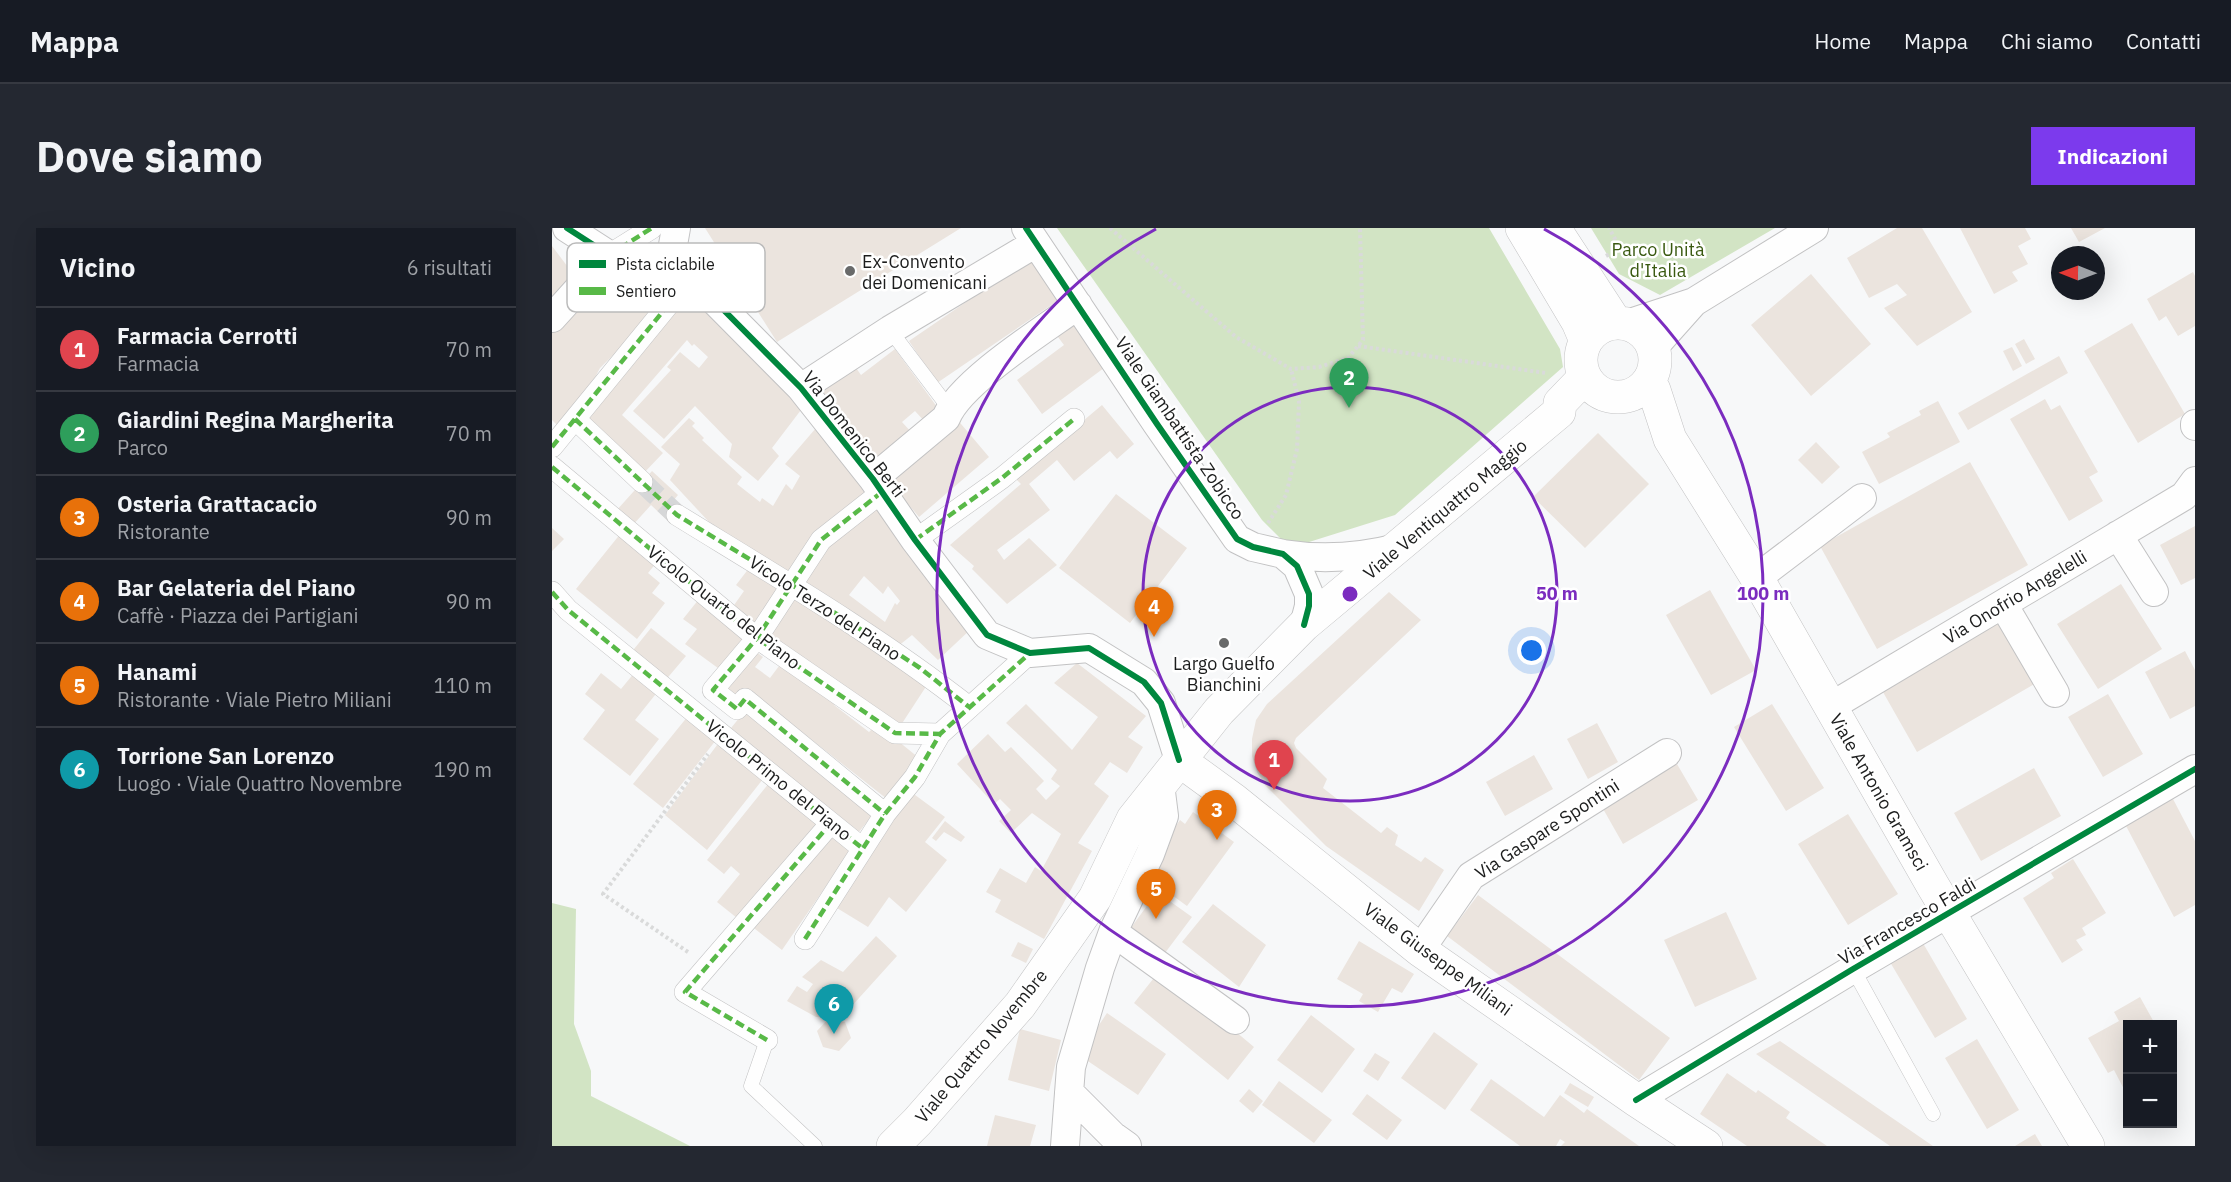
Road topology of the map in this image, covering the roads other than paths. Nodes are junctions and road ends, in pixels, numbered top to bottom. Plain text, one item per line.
1 (559, 228) edge
2 (567, 228) edge
3 (652, 228) edge
4 (676, 228) edge
5 (1522, 228) edge
6 (1554, 228) edge
7 (1814, 228) edge
8 (552, 233) edge
9 (1031, 236) edge
10 (590, 243) edge
11 (628, 243) edge
12 (678, 243) edge
13 (567, 301) edge
14 (1694, 302) junction
15 (1078, 305) junction
16 (651, 312) edge
17 (724, 312) edge
18 (552, 318) edge
19 (1622, 324) junction
20 (890, 330) junction
21 (1586, 342) junction
22 (1653, 348) junction
23 (1614, 387) junction
24 (801, 388) junction
25 (950, 408) junction
26 (575, 419) junction
27 (1074, 419) dead end
28 (552, 447) edge
29 (552, 467) edge
30 (2195, 481) edge
31 (642, 482) tunnel mouth
32 (878, 486) junction
33 (1862, 498) dead end
34 (677, 515) tunnel mouth
35 (2118, 534) junction
36 (915, 540) junction
37 (1397, 548) junction
38 (1283, 554) junction
39 (1757, 578) junction
40 (792, 585) junction
41 (552, 592) edge
42 (2154, 592) dead end
43 (2003, 604) junction
44 (1304, 625) junction
45 (757, 638) junction
46 (1030, 653) junction
47 (2055, 693) dead end
48 (969, 707) junction
49 (1830, 707) junction
50 (940, 734) junction
51 (1667, 753) dead end
52 (2195, 769) edge
53 (1169, 772) junction
54 (885, 814) junction
55 (831, 823) junction
56 (862, 848) junction
57 (1949, 914) junction
58 (1113, 932) junction
59 (805, 939) dead end
60 (1420, 951) junction
61 (1853, 969) junction
62 (1235, 1020) dead end
63 (767, 1040) joint
64 (1069, 1092) junction
65 (1636, 1100) junction
66 (1933, 1114) dead end
67 (1119, 1143) edge
68 (816, 1146) edge
69 (893, 1146) edge
70 (1065, 1146) edge
71 (1706, 1146) edge
72 (2088, 1146) edge

1 - 8 lane
2 - 10 street
3 - 11 street
4 - 12 street
5 - 21 main road
6 - 19 main road
7 - 14 street
9 - 15 street, Viale Giambattista Zobicco
9 - 20 street
13 - 18 street
14 - 19 street
14 - 22 street
15 - 25 street, Via Domenico Berti
15 - 38 street, Viale Giambattista Zobicco
16 - 26 street
17 - 24 street, Via Domenico Berti
19 - 21 main road
19 - 22 main road
20 - 24 street
20 - 25 lane
21 - 23 main road
22 - 23 main road
23 - 37 main road, Viale Ventiquattro Maggio
23 - 39 main road, Viale Antonio Gramsci
24 - 32 street, Via Domenico Berti
25 - 32 street, Via Domenico Berti
26 - 28 street
26 - 31 street
27 - 36 street
29 - 45 street, Vicolo Quarto del Piano
30 - 35 street, Via Onofrio Angelelli
32 - 36 street, Via Domenico Berti
32 - 40 street
33 - 39 street
34 - 40 street, Vicolo Terzo del Piano
35 - 42 street
35 - 43 street, Via Onofrio Angelelli
36 - 46 street, Via Domenico Berti
37 - 38 street, Viale Giambattista Zobicco
37 - 44 main road, Viale Ventiquattro Maggio
38 - 44 street
39 - 49 main road, Viale Antonio Gramsci
40 - 45 street
40 - 48 street, Vicolo Terzo del Piano
41 - 55 street, Vicolo Primo del Piano
43 - 47 street
43 - 49 street, Via Onofrio Angelelli
44 - 53 main road, Viale Ventiquattro Maggio
45 - 50 street, Vicolo Quarto del Piano
45 - 54 street
46 - 48 street, Vicolo Primo del Piano
46 - 53 street
48 - 50 street, Vicolo Primo del Piano
49 - 57 main road, Viale Antonio Gramsci
50 - 54 street, Vicolo Primo del Piano
51 - 60 street, Via Gaspare Spontini
52 - 57 street, Via Francesco Faldi
53 - 58 street
53 - 60 main road, Viale Giuseppe Miliani
53 - 69 main road, Viale Quattro Novembre
54 - 56 street, Vicolo Primo del Piano
55 - 56 street, Vicolo Primo del Piano
55 - 63 street
56 - 59 street
57 - 61 street, Via Francesco Faldi
57 - 72 main road, Viale Antonio Gramsci
58 - 62 street
58 - 64 street
60 - 65 main road, Viale Giuseppe Miliani
61 - 65 street, Via Francesco Faldi
61 - 66 lane
63 - 68 lane
64 - 67 street
64 - 70 street
65 - 71 main road, Viale Giuseppe Miliani

